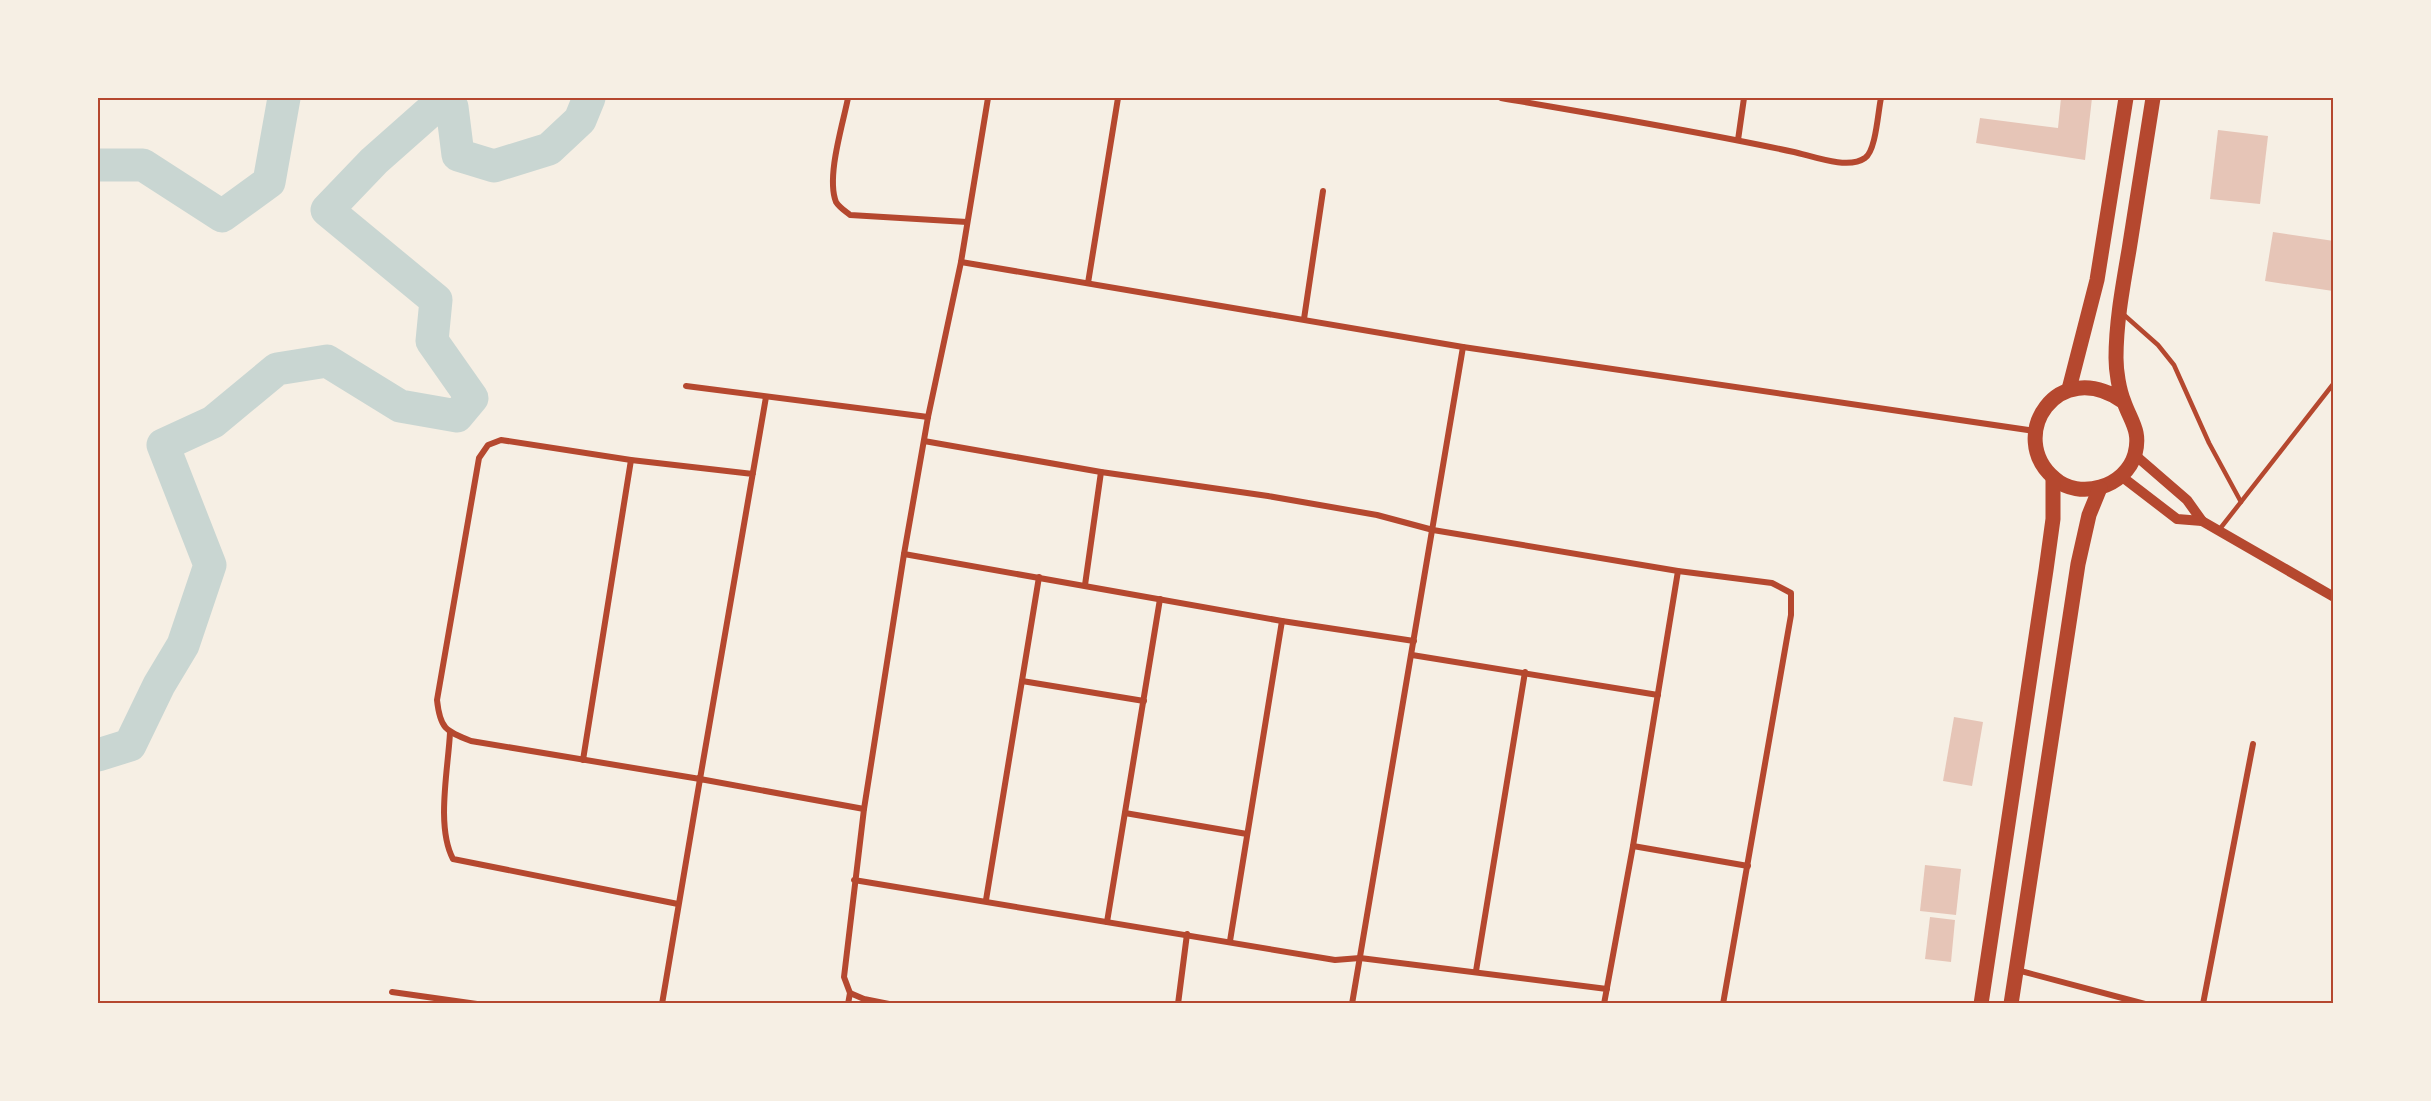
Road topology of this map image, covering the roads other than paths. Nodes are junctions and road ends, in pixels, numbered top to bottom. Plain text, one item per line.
1 (848, 98) edge
2 (988, 98) edge
3 (1118, 98) edge
4 (1501, 98) edge
5 (1744, 98) edge
6 (1881, 98) edge
7 (2126, 98) edge
8 (2153, 98) edge
9 (1738, 140) junction
10 (1323, 191) dead end
11 (967, 222) junction
12 (961, 262) junction
13 (1088, 283) junction
14 (2119, 311) junction
15 (1304, 319) junction
16 (1464, 347) junction
17 (2334, 383) edge
18 (686, 386) dead end
19 (2069, 389) junction
20 (766, 397) junction
21 (2124, 402) junction
22 (928, 417) junction
23 (2035, 431) junction
24 (924, 441) junction
25 (2135, 455) junction
26 (631, 460) junction
27 (1101, 472) junction
28 (753, 474) junction
29 (2121, 476) junction
30 (2053, 478) junction
31 (2100, 488) junction
32 (2241, 502) junction
33 (2202, 521) junction
34 (1433, 530) junction
35 (2219, 531) junction
36 (904, 554) junction
37 (1678, 571) junction
38 (1039, 577) junction
39 (1085, 585) junction
40 (2334, 597) edge
41 (1160, 599) junction
42 (1282, 621) junction
43 (1414, 640) junction
44 (1412, 655) junction
45 (1525, 672) junction
46 (1022, 681) junction
47 (1658, 695) junction
48 (1144, 701) junction
49 (450, 733) junction
50 (2253, 744) dead end
51 (583, 760) junction
52 (700, 779) junction
53 (864, 809) junction
54 (1125, 813) junction
55 (1247, 834) junction
56 (1633, 846) junction
57 (1748, 866) junction
58 (854, 880) junction
59 (986, 900) junction
60 (678, 904) junction
61 (1107, 922) junction
62 (1187, 934) junction
63 (1230, 941) junction
64 (1360, 958) junction
65 (2016, 970) junction
66 (1476, 971) junction
67 (1606, 989) junction
68 (392, 992) dead end
69 (850, 993) junction
70 (477, 1004) edge
71 (662, 1004) edge
72 (848, 1004) edge
73 (889, 1004) edge
74 (1178, 1004) edge
75 (1352, 1004) edge
76 (1604, 1004) edge
77 (1723, 1004) edge
78 (1981, 1004) edge
79 (2011, 1004) edge
80 (2145, 1004) edge
81 (2204, 1004) edge

1 - 11 street
2 - 11 street
3 - 13 street
4 - 9 street
5 - 9 street
6 - 9 street
7 - 19 main road
8 - 14 main road
10 - 15 street
11 - 12 street
12 - 13 street
12 - 22 street
13 - 15 street
14 - 21 main road
14 - 32 lane
15 - 16 street
16 - 23 street
16 - 34 street
17 - 32 lane
18 - 20 street
19 - 21 main road
19 - 23 main road
20 - 22 street
20 - 28 street
21 - 25 main road
22 - 24 street
23 - 30 main road
24 - 27 street
24 - 36 street
25 - 29 main road
25 - 33 street
26 - 28 street
26 - 49 street
26 - 51 street
27 - 34 street
27 - 39 street
28 - 52 street
29 - 31 main road
29 - 33 street
30 - 31 main road
30 - 78 main road
31 - 65 main road
32 - 35 lane
33 - 35 street
34 - 37 street
34 - 43 street
35 - 40 street
36 - 38 street
36 - 53 street
37 - 47 street
37 - 57 street
38 - 39 street
38 - 46 street
39 - 41 street
41 - 42 street
41 - 48 street
42 - 43 street
42 - 55 street
43 - 44 street
44 - 45 street
44 - 64 street
45 - 47 street
45 - 66 street
46 - 48 street
46 - 59 street
47 - 56 street
48 - 54 street
49 - 51 street
49 - 60 street
50 - 81 street
51 - 52 street
52 - 53 street
52 - 60 street
53 - 58 street
54 - 55 street
54 - 61 street
55 - 63 street
56 - 57 street
56 - 67 street
57 - 77 street
58 - 59 street
58 - 69 street
59 - 61 street
60 - 71 street
61 - 62 street
62 - 63 street
62 - 74 street
63 - 64 street
64 - 66 street
64 - 75 street
65 - 79 main road
65 - 80 street
66 - 67 street
67 - 76 street
68 - 70 street
69 - 72 street
69 - 73 street

